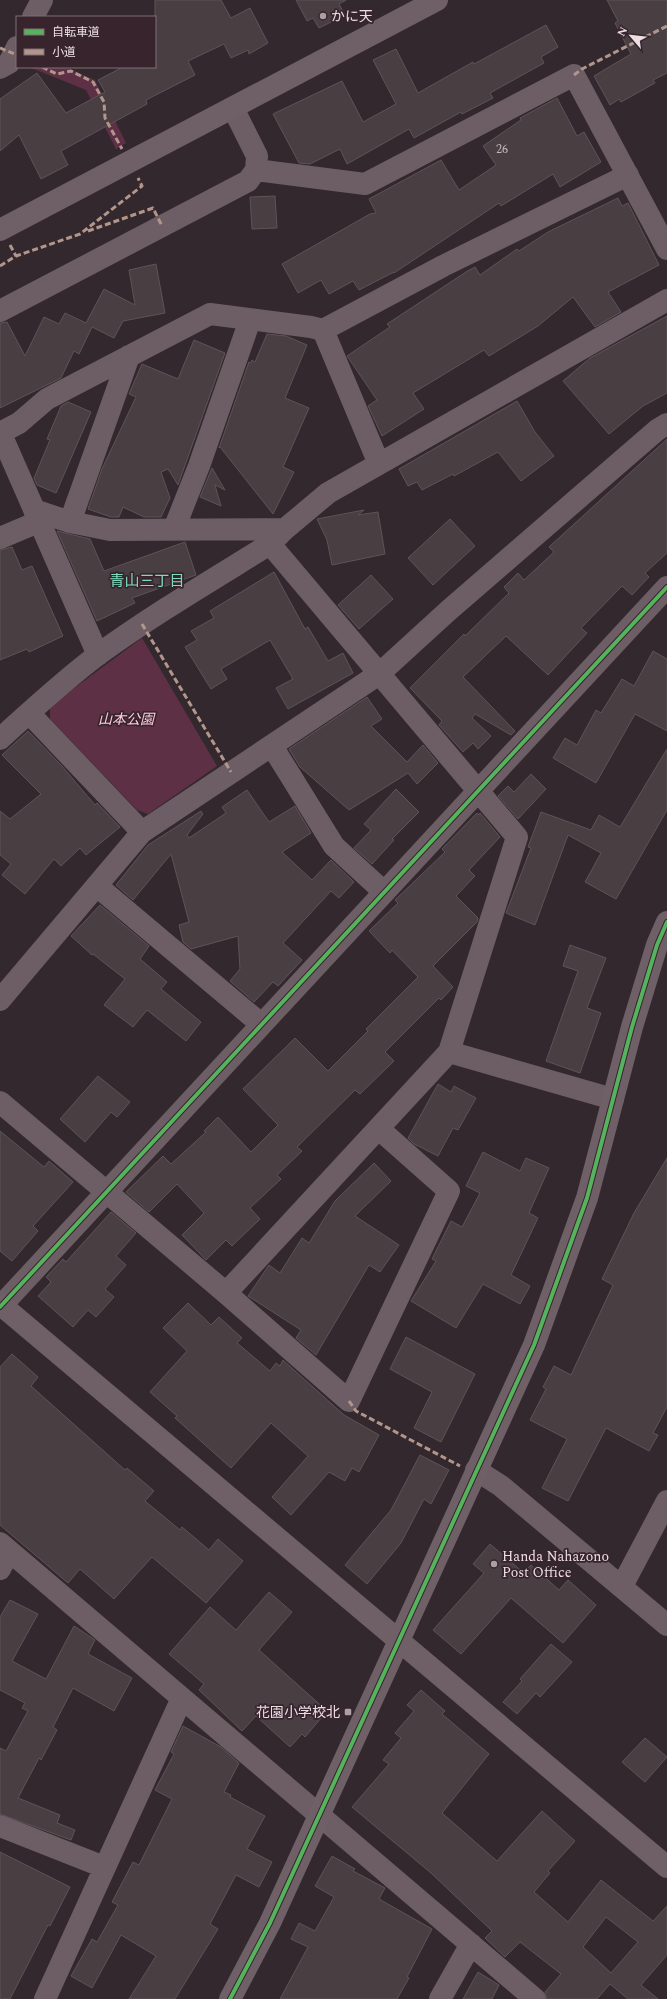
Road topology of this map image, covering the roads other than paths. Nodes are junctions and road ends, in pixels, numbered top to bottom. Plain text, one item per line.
1 (42, 0) edge
2 (437, 0) edge
3 (34, 16) edge
4 (16, 49) edge
5 (0, 68) edge
6 (233, 108) junction
7 (256, 170) junction
8 (628, 175) junction
9 (0, 230) edge
10 (667, 249) edge
11 (667, 300) edge
12 (0, 311) edge
13 (250, 320) junction
14 (323, 330) junction
15 (129, 356) junction
16 (667, 424) edge
17 (0, 432) edge
18 (6, 464) edge
19 (379, 464) junction
20 (36, 516) junction
21 (70, 522) junction
22 (174, 529) junction
23 (277, 536) junction
24 (0, 538) edge
25 (667, 587) edge
26 (98, 655) junction
27 (379, 674) junction
28 (29, 713) junction
29 (0, 740) edge
30 (272, 746) junction
31 (478, 791) junction
32 (142, 832) junction
33 (97, 886) junction
34 (384, 892) junction
35 (667, 922) edge
36 (0, 1000) edge
37 (261, 1024) junction
38 (449, 1052) junction
39 (613, 1099) junction
40 (0, 1102) edge
41 (379, 1129) junction
42 (105, 1192) junction
43 (226, 1293) junction
44 (1, 1305) edge
45 (476, 1470) junction
46 (667, 1500) edge
47 (3, 1554) edge
48 (622, 1586) junction
49 (667, 1624) edge
50 (398, 1641) junction
51 (182, 1698) junction
52 (320, 1816) junction
53 (0, 1826) edge
54 (104, 1867) junction
55 (667, 1867) edge
56 (471, 1944) junction
57 (45, 1999) edge
58 (230, 1999) edge
59 (440, 1999) edge
60 (535, 1999) edge

1 - 3 street
2 - 6 street
4 - 5 street
6 - 7 street
6 - 9 street
7 - 8 street
7 - 12 street
8 - 10 street
8 - 14 street
11 - 19 street
13 - 14 street
13 - 15 street
13 - 22 street
14 - 19 street
15 - 17 street
15 - 21 street
16 - 27 street
17 - 18 street
18 - 20 street
19 - 23 street
20 - 21 street
20 - 24 street
20 - 26 street
21 - 22 street
22 - 23 street
23 - 26 street
23 - 27 street
25 - 31 street
26 - 28 street
27 - 30 street
27 - 31 street
28 - 29 street
28 - 32 street
30 - 32 street
30 - 34 street
31 - 34 street
31 - 38 street
32 - 33 street
33 - 36 street
33 - 37 street
34 - 37 street
35 - 39 street
37 - 42 street
38 - 39 street
38 - 41 street
39 - 45 street
40 - 42 street
41 - 43 street
41 - 43 street
42 - 43 street
42 - 44 street
44 - 50 street
45 - 48 street
45 - 50 street
46 - 48 street
47 - 51 street
48 - 49 street
50 - 52 street
50 - 55 street
51 - 52 street
51 - 54 street
52 - 56 street
52 - 58 street
53 - 54 street
54 - 57 street
56 - 59 street
56 - 60 street

